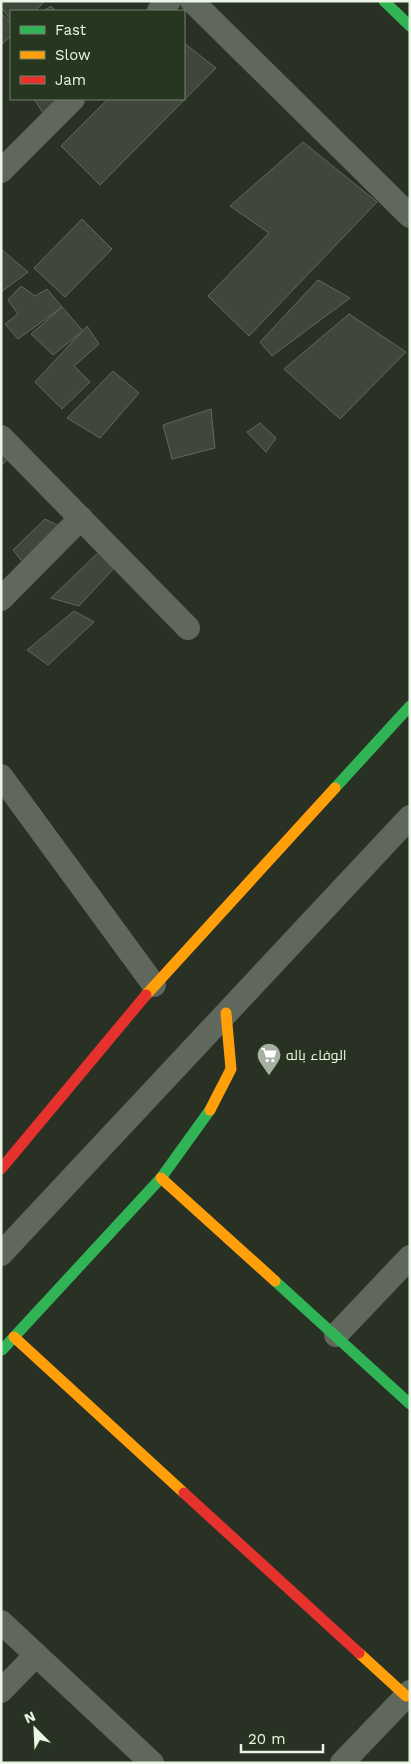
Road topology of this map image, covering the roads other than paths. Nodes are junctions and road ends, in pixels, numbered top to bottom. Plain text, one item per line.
1 (169, 1) edge
2 (192, 1) edge
3 (384, 1) edge
4 (160, 10) edge
5 (410, 26) edge
6 (72, 100) edge
7 (1, 171) edge
8 (410, 216) edge
9 (1, 437) edge
10 (81, 518) junction
11 (1, 599) edge
12 (188, 628) dead end
13 (410, 706) edge
14 (1, 776) edge
15 (410, 817) edge
16 (154, 984) junction
17 (226, 1013) junction
18 (1, 1169) edge
19 (161, 1178) junction
20 (1, 1254) edge
21 (410, 1257) edge
22 (336, 1335) junction
23 (14, 1337) junction
24 (1, 1351) edge
25 (410, 1404) edge
26 (1, 1622) edge
27 (36, 1655) junction
28 (1, 1691) edge
29 (408, 1694) edge
30 (152, 1763) edge
31 (342, 1763) edge

1 - 4 street
2 - 8 street
3 - 5 main road
6 - 7 street
9 - 10 street
10 - 11 street
10 - 12 street
13 - 16 main road
14 - 16 street
15 - 17 street
16 - 18 main road
17 - 19 main road
17 - 20 street
19 - 22 main road
19 - 23 main road
21 - 22 street
22 - 25 main road
23 - 24 main road
23 - 29 main road
26 - 27 street
27 - 28 street
27 - 30 street
29 - 31 street

